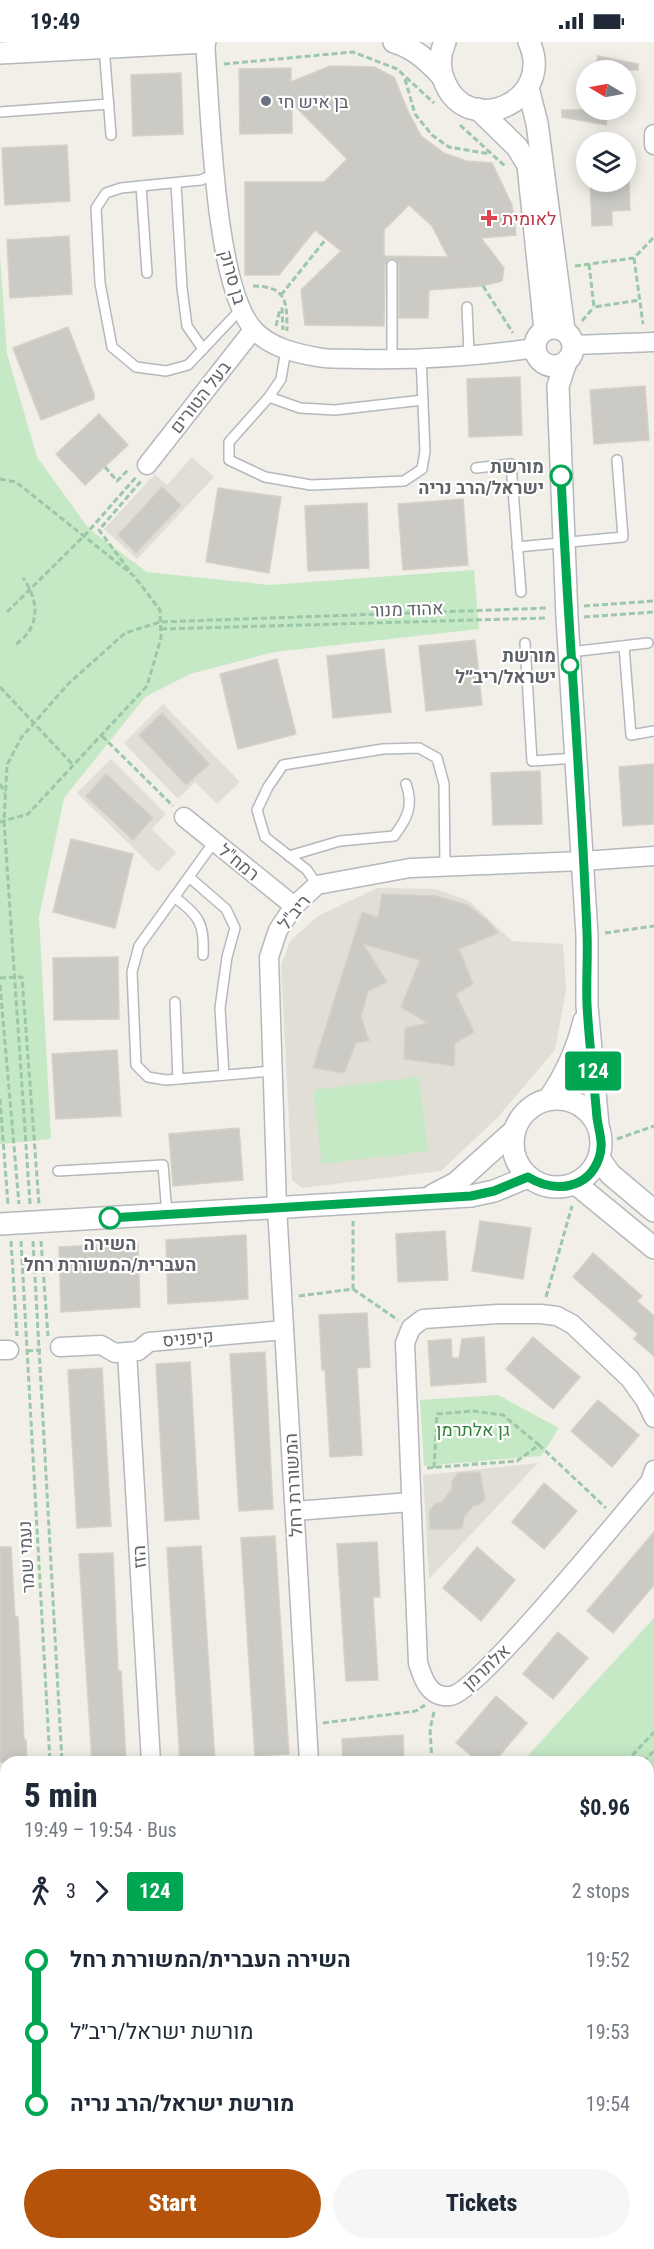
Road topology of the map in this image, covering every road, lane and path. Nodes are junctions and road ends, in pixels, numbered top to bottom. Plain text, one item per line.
1 (205, 42) edge
2 (394, 42) edge
3 (446, 42) edge
4 (533, 45) edge
5 (99, 46) edge
6 (0, 53) edge
7 (207, 65) junction
8 (441, 75) junction
9 (405, 77) junction
10 (528, 88) junction
11 (109, 104) junction
12 (436, 105) dead end
13 (477, 110) junction
14 (0, 112) edge
15 (454, 120) dead end
16 (654, 134) edge
17 (111, 135) dead end
18 (432, 135) junction
19 (428, 141) dead end
20 (654, 144) edge
21 (492, 154) junction
22 (215, 174) junction
23 (510, 176) dead end
24 (176, 183) junction
25 (141, 186) junction
26 (654, 237) edge
27 (326, 239) dead end
28 (634, 258) junction
29 (589, 264) junction
30 (392, 266) dead end
31 (556, 269) junction
32 (147, 273) dead end
33 (483, 286) dead end
34 (281, 295) junction
35 (640, 300) junction
36 (238, 303) junction
37 (467, 306) dead end
38 (594, 307) junction
39 (253, 330) junction
40 (650, 342) edge
41 (562, 343) junction
42 (279, 347) junction
43 (203, 349) junction
44 (529, 349) junction
45 (469, 354) junction
46 (421, 357) junction
47 (392, 359) junction
48 (268, 398) junction
49 (423, 400) junction
50 (617, 460) dead end
51 (147, 465) junction
52 (105, 467) dead end
53 (476, 468) dead end
54 (0, 479) edge
55 (85, 535) junction
56 (564, 543) junction
57 (517, 547) junction
58 (134, 576) junction
59 (23, 578) dead end
60 (31, 588) junction
61 (521, 592) dead end
62 (654, 601) edge
63 (7, 612) dead end
64 (654, 612) edge
65 (567, 618) junction
66 (160, 622) junction
67 (161, 629) junction
68 (525, 643) dead end
69 (648, 643) dead end
70 (16, 644) dead end
71 (624, 646) junction
72 (570, 652) junction
73 (0, 687) edge
74 (33, 724) junction
75 (654, 731) edge
76 (102, 736) junction
77 (576, 758) junction
78 (0, 763) edge
79 (7, 765) junction
80 (74, 765) junction
81 (0, 784) edge
82 (406, 784) dead end
83 (5, 792) junction
84 (184, 817) joint
85 (2, 821) edge
86 (214, 842) junction
87 (289, 856) junction
88 (654, 856) edge
89 (583, 861) junction
90 (445, 866) junction
91 (189, 877) junction
92 (317, 885) junction
93 (174, 897) junction
94 (294, 906) junction
95 (654, 926) edge
96 (587, 935) junction
97 (203, 955) dead end
98 (0, 978) edge
99 (14, 978) junction
100 (0, 985) edge
101 (175, 1002) dead end
102 (587, 1006) junction
103 (273, 1071) junction
104 (224, 1075) junction
105 (178, 1079) junction
106 (549, 1099) junction
107 (598, 1125) junction
108 (654, 1126) edge
109 (514, 1130) junction
110 (617, 1139) dead end
111 (599, 1158) junction
112 (58, 1171) dead end
113 (528, 1177) junction
114 (575, 1190) junction
115 (426, 1198) junction
116 (353, 1203) junction
117 (19, 1206) dead end
118 (277, 1207) junction
119 (654, 1211) edge
120 (167, 1214) junction
121 (34, 1223) junction
122 (0, 1224) edge
123 (21, 1241) dead end
124 (654, 1248) edge
125 (353, 1289) junction
126 (282, 1298) junction
127 (541, 1314) junction
128 (411, 1328) junction
129 (284, 1330) junction
130 (55, 1348) junction
131 (4, 1350) edge
132 (39, 1350) junction
133 (28, 1351) junction
134 (127, 1352) junction
135 (654, 1419) edge
136 (539, 1445) junction
137 (434, 1468) junction
138 (410, 1470) junction
139 (654, 1470) edge
140 (411, 1502) junction
141 (295, 1511) junction
142 (618, 1519) junction
143 (439, 1695) junction
144 (307, 1725) junction
145 (654, 1732) edge
146 (50, 1756) edge
147 (62, 1756) edge
148 (151, 1756) edge
149 (309, 1756) edge
150 (432, 1756) edge
151 (632, 1756) edge

1 - 5 street
1 - 7 street, בן סרוק
2 - 8 street
3 - 8 street
4 - 10 street
5 - 6 street
5 - 11 lane
7 - 9 path
7 - 22 street, בן סרוק
8 - 13 street
9 - 12 path
9 - 18 path
10 - 13 street
10 - 31 street
11 - 14 lane
11 - 17 lane
13 - 41 street
15 - 21 path
16 - 20 street
18 - 19 path
18 - 21 path
21 - 23 path
22 - 24 lane
22 - 36 street, בן סרוק
24 - 25 lane
24 - 43 lane
25 - 32 lane
25 - 43 lane
26 - 28 path
27 - 34 path
28 - 29 path
28 - 35 path
29 - 31 path
29 - 38 path
30 - 47 lane
31 - 41 street
33 - 44 path
34 - 36 path
34 - 42 path
35 - 38 path
35 - 40 path
36 - 39 street, בן סרוק
36 - 43 lane
37 - 45 lane
38 - 41 path
39 - 42 street, בן סרוק
39 - 51 street, בעל הטורים
40 - 41 street
41 - 44 street
41 - 56 street
42 - 47 street, בן סרוק
42 - 48 lane
44 - 45 street, בן סרוק
45 - 46 street, בן סרוק
46 - 47 street, בן סרוק
46 - 49 lane
48 - 49 lane
48 - 49 lane
50 - 56 lane
51 - 52 path
51 - 55 path
51 - 58 path
53 - 57 lane
54 - 55 path
55 - 58 path
55 - 60 path
56 - 57 lane
56 - 65 street
57 - 61 lane
58 - 66 path
59 - 60 path
60 - 63 path
60 - 70 path
62 - 65 path
64 - 65 path, אהוד מנור
65 - 66 path
65 - 67 path, אהוד מנור
65 - 72 street
66 - 67 path
66 - 74 path
67 - 76 path
68 - 77 lane
69 - 71 lane
71 - 72 lane
71 - 75 lane
72 - 77 street
73 - 74 path
74 - 79 path
74 - 80 path
76 - 80 path
76 - 84 path
77 - 89 street
78 - 79 path
79 - 83 path
80 - 85 path
81 - 83 path
82 - 87 lane
83 - 85 path
84 - 86 street, רמח"ל
85 - 99 path
86 - 91 lane
86 - 94 street, רמח"ל
87 - 90 lane
87 - 92 lane
88 - 89 street, ריב"ל
89 - 90 street, ריב"ל
89 - 96 street
90 - 92 street, ריב"ל
91 - 93 lane
91 - 104 lane
92 - 94 street, ריב"ל
93 - 97 lane
93 - 105 lane
94 - 103 street, ריב"ל
95 - 96 path
96 - 102 street
98 - 99 path
99 - 121 path
99 - 121 path
100 - 117 path
101 - 105 lane
102 - 106 street
102 - 107 street
103 - 104 lane
103 - 118 street, ריב"ל
104 - 105 lane
106 - 107 street
106 - 109 street
107 - 111 street
108 - 110 path
109 - 113 street
109 - 115 street
111 - 114 street
111 - 119 street
112 - 120 lane
113 - 114 street
113 - 115 street
114 - 124 street
114 - 127 path
115 - 116 street
116 - 118 street
116 - 125 path
118 - 120 street
118 - 126 street, המשוררת רחל
120 - 121 street
121 - 122 street
121 - 130 path
121 - 132 path
123 - 133 path, נעמי שמר
125 - 126 path
125 - 128 path
126 - 129 street, המשוררת רחל
127 - 128 street
127 - 135 street
128 - 138 street, אלתרמן
129 - 134 street, קיפניס
129 - 141 street, המשוררת רחל
130 - 132 path
130 - 134 street
131 - 133 path
132 - 133 path
132 - 147 path
133 - 146 path, נעמי שמר
134 - 148 street, הזז
136 - 137 path
136 - 137 path
136 - 142 path
137 - 138 path
138 - 140 street, אלתרמן
139 - 142 street, אלתרמן
140 - 141 street
140 - 143 street, אלתרמן
141 - 144 street, המשוררת רחל
142 - 143 street, אלתרמן
143 - 144 path
143 - 150 path
144 - 149 street, המשוררת רחל
145 - 151 path

